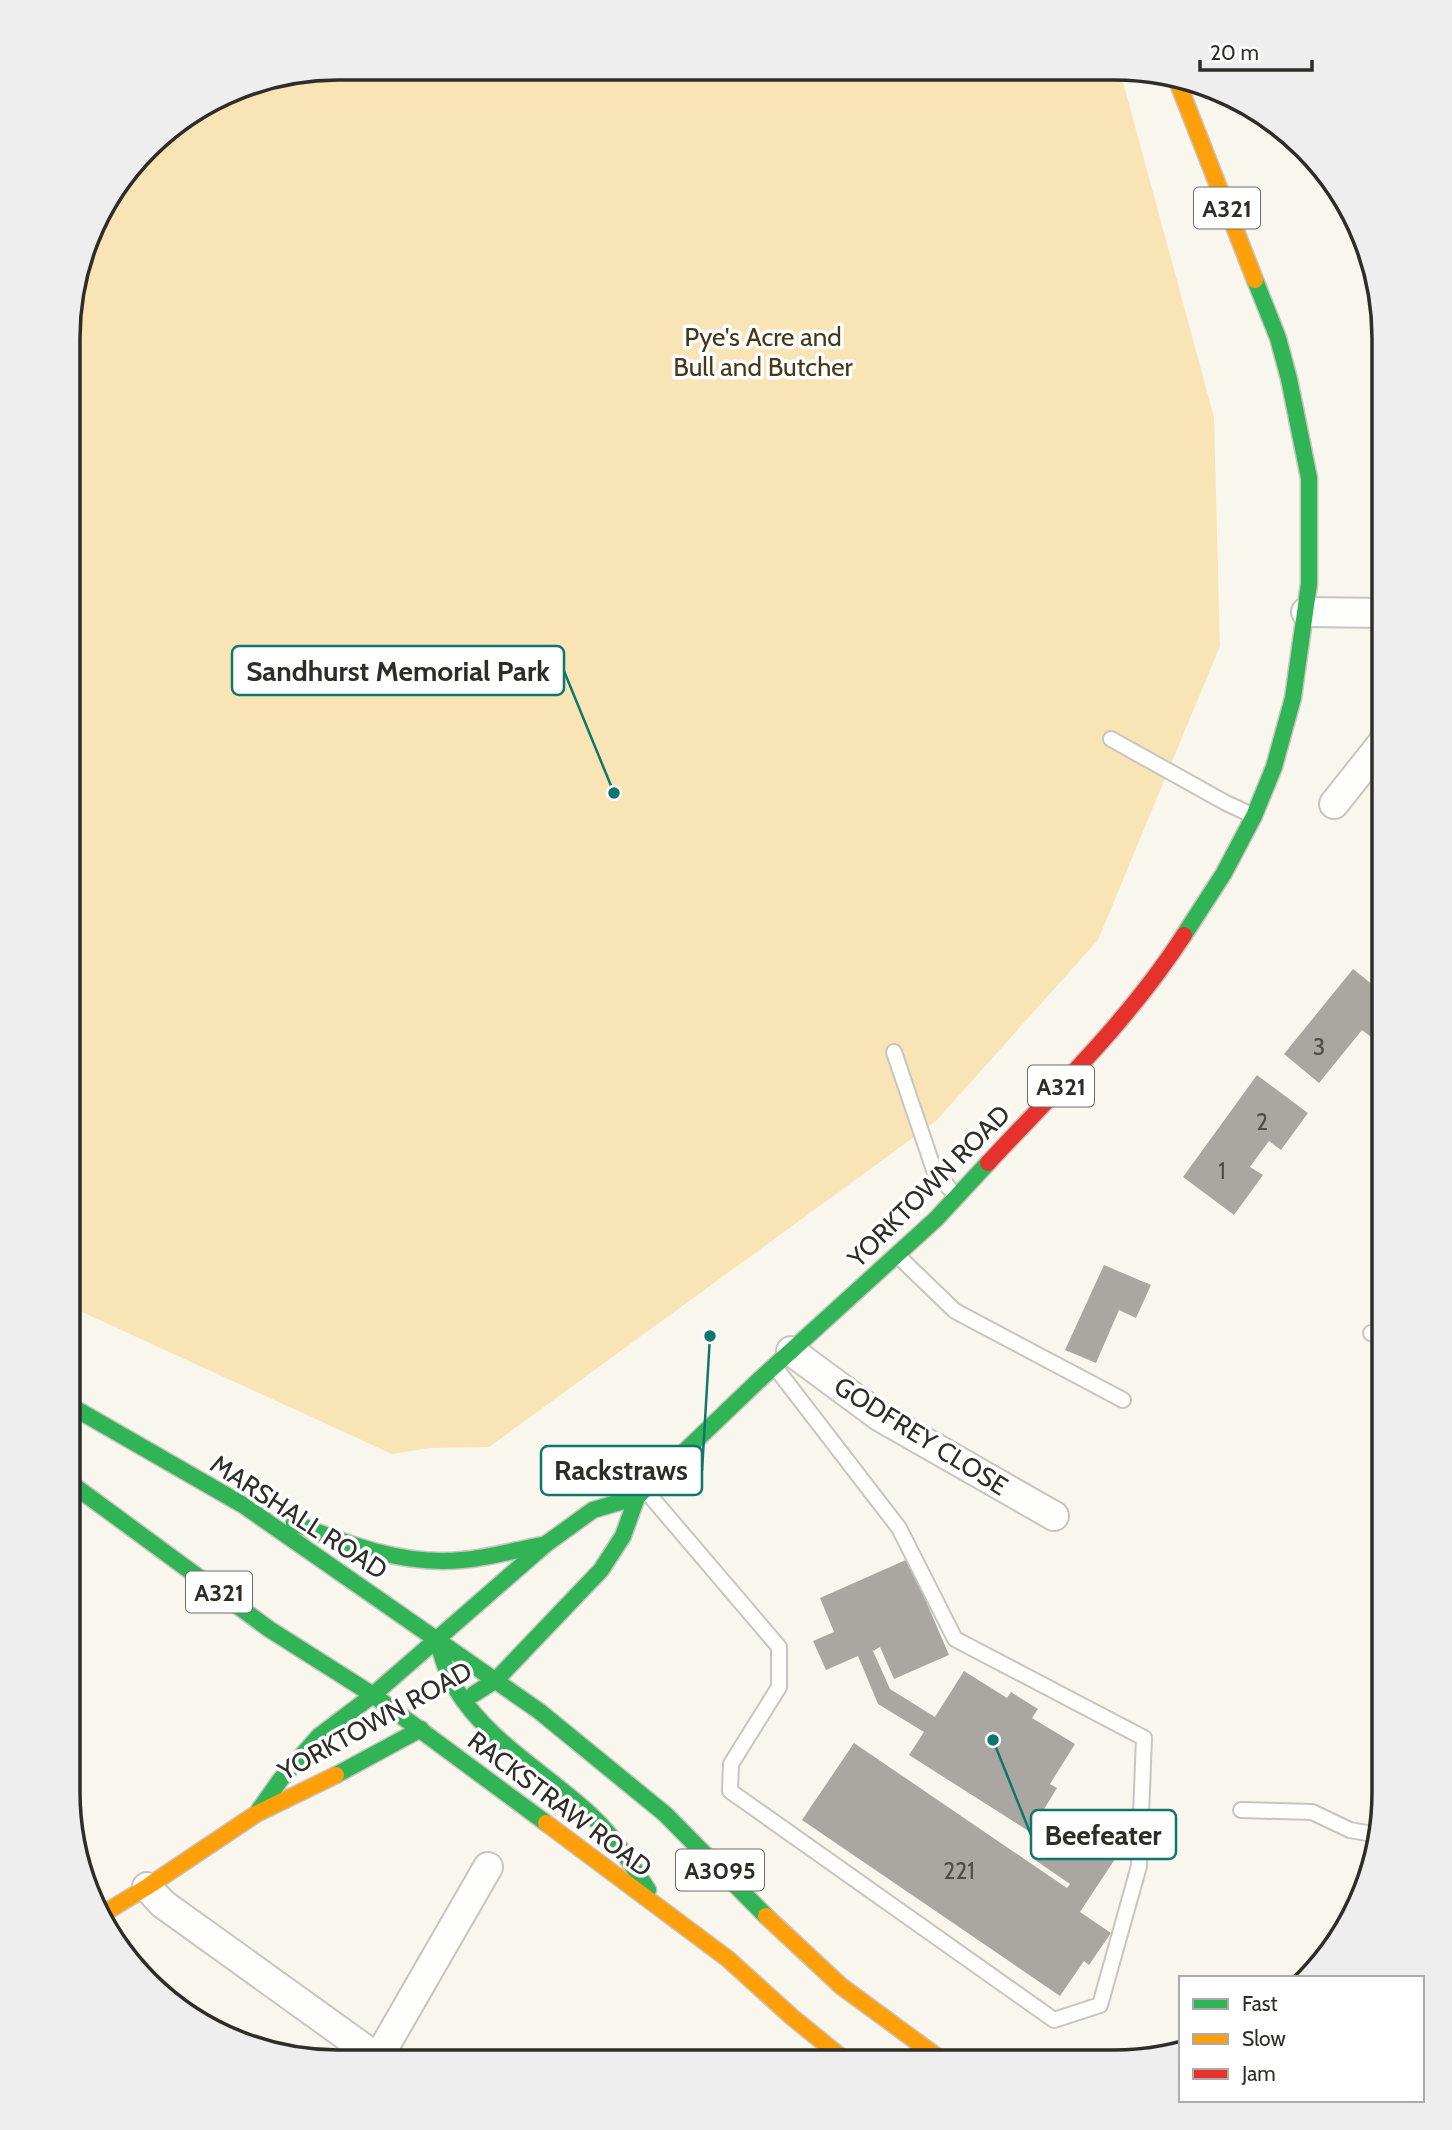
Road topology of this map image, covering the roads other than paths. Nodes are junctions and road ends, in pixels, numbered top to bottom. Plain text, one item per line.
1 (1180, 89) edge
2 (1306, 612) junction
3 (1372, 613) edge
4 (1111, 739) dead end
5 (1372, 756) edge
6 (1334, 804) dead end
7 (1254, 816) junction
8 (894, 1052) dead end
9 (957, 1197) junction
10 (897, 1255) junction
11 (783, 1359) junction
12 (1123, 1400) dead end
13 (80, 1411) edge
14 (80, 1490) edge
15 (641, 1493) junction
16 (243, 1505) junction
17 (1054, 1516) dead end
18 (546, 1544) junction
19 (438, 1639) junction
20 (496, 1680) junction
21 (373, 1695) junction
22 (458, 1705) junction
23 (426, 1726) junction
24 (1241, 1810) dead end
25 (256, 1814) junction
26 (1368, 1833) edge
27 (488, 1867) dead end
28 (147, 1887) junction
29 (660, 1909) junction
30 (110, 1910) edge
31 (366, 2050) edge
32 (384, 2050) edge
33 (832, 2050) edge
34 (928, 2050) edge

1 - 2 main road, YORKTOWN ROAD / A321
2 - 3 street
2 - 7 main road, YORKTOWN ROAD / A321
4 - 7 lane
5 - 6 street
7 - 9 main road, YORKTOWN ROAD / A321
8 - 9 lane
9 - 10 main road, YORKTOWN ROAD / A321
10 - 11 main road, YORKTOWN ROAD / A321
10 - 12 lane
11 - 15 main road, YORKTOWN ROAD / A321
11 - 15 lane
11 - 17 street, GODFREY CLOSE
13 - 16 main road, MARSHALL ROAD
14 - 21 main road, A321
15 - 18 main road, YORKTOWN ROAD / A321
15 - 20 main road, YORKTOWN ROAD / A321
16 - 18 main road
16 - 19 main road, MARSHALL ROAD
18 - 19 main road, YORKTOWN ROAD / A321
19 - 20 main road, MARSHALL ROAD
19 - 21 main road, YORKTOWN ROAD / A321
19 - 22 main road, A3095
20 - 22 main road, YORKTOWN ROAD / A321
20 - 34 main road, RACKSTRAW ROAD / A3095
21 - 23 main road, RACKSTRAW ROAD / A321
21 - 25 main road, YORKTOWN ROAD
22 - 29 main road, A3095
23 - 25 main road, YORKTOWN ROAD
23 - 29 main road, RACKSTRAW ROAD / A3095
24 - 26 lane
25 - 28 main road, YORKTOWN ROAD
27 - 32 street
28 - 30 main road, YORKTOWN ROAD
28 - 31 street
29 - 33 main road, RACKSTRAW ROAD / A3095

